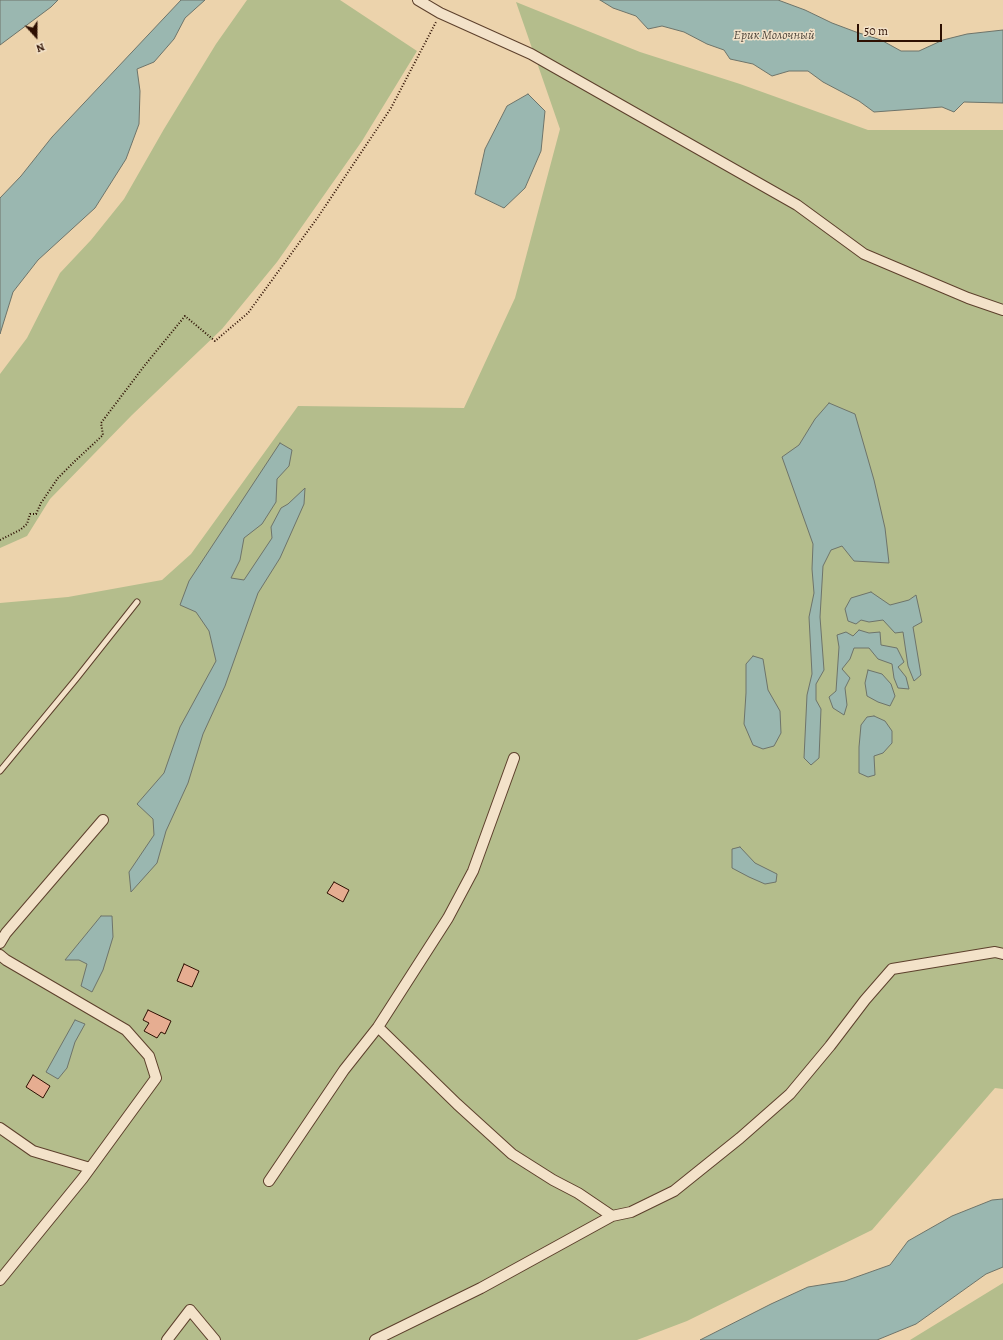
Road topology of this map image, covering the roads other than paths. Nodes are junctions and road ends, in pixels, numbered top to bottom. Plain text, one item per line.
1 (418, 0) edge
2 (1003, 310) edge
3 (137, 602) dead end
4 (514, 758) dead end
5 (0, 770) edge
6 (103, 820) dead end
7 (0, 943) edge
8 (1003, 954) edge
9 (0, 955) edge
10 (378, 1028) junction
11 (0, 1128) edge
12 (90, 1168) junction
13 (269, 1181) dead end
14 (612, 1216) junction
15 (0, 1280) edge
16 (167, 1340) edge
17 (215, 1340) edge
18 (375, 1340) edge

1 - 2 street
3 - 5 lane
4 - 10 street
6 - 7 street
8 - 14 street
9 - 12 street
10 - 13 street
10 - 14 street
11 - 12 street
12 - 15 street
14 - 18 street
16 - 17 street

